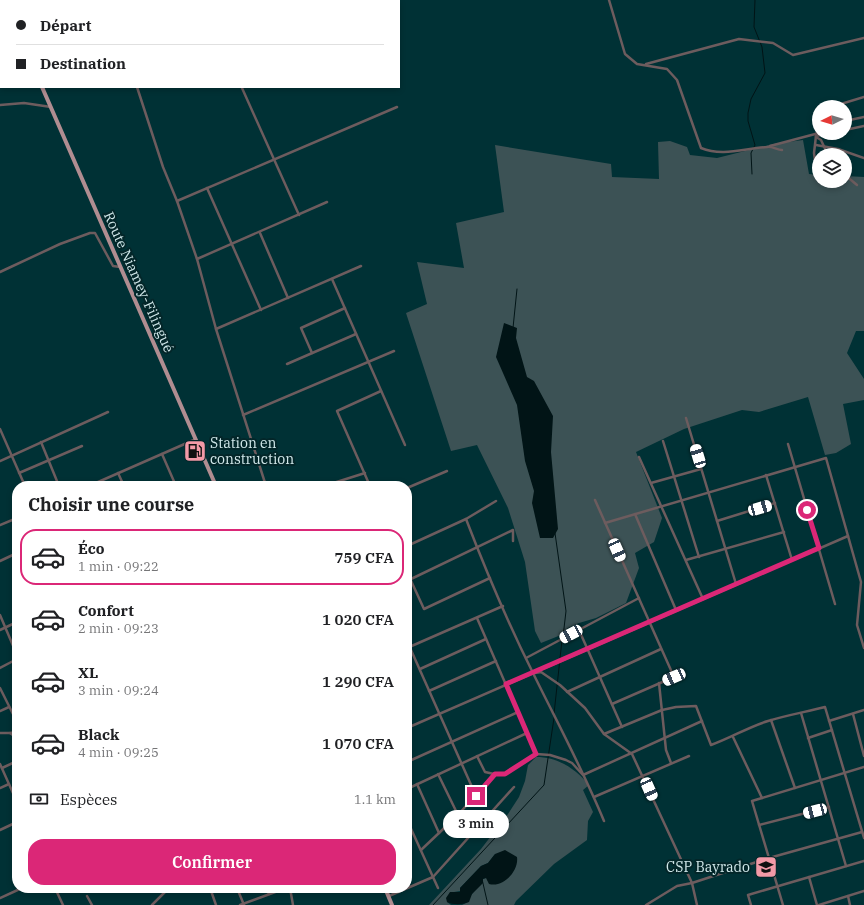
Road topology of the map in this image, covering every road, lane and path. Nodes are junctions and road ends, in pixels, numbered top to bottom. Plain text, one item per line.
1 (609, 0) edge
2 (864, 38) edge
3 (644, 65) junction
4 (42, 88) edge
5 (137, 88) edge
6 (242, 88) dead end
7 (864, 97) edge
8 (850, 100) edge
9 (0, 104) edge
10 (51, 107) junction
11 (396, 107) dead end
12 (864, 117) edge
13 (852, 120) edge
14 (864, 126) edge
15 (852, 129) edge
16 (812, 135) edge
17 (816, 140) edge
18 (821, 140) edge
19 (816, 145) junction
20 (822, 145) junction
21 (768, 146) junction
22 (815, 148) edge
23 (824, 148) edge
24 (782, 150) dead end
25 (864, 158) edge
26 (274, 159) junction
27 (852, 180) edge
28 (857, 184) dead end
29 (207, 188) junction
30 (177, 201) junction
31 (328, 202) dead end
32 (299, 215) junction
33 (260, 233) junction
34 (233, 244) junction
35 (197, 259) junction
36 (361, 266) dead end
37 (121, 267) junction
38 (0, 272) edge
39 (332, 279) junction
40 (288, 298) junction
41 (345, 308) junction
42 (261, 310) junction
43 (216, 330) junction
44 (356, 334) junction
45 (394, 351) dead end
46 (312, 353) junction
47 (368, 362) junction
48 (287, 364) dead end
49 (381, 391) junction
50 (108, 412) dead end
51 (243, 415) junction
52 (686, 418) dead end
53 (0, 429) edge
54 (196, 439) junction
55 (663, 441) dead end
56 (41, 442) junction
57 (788, 444) dead end
58 (404, 445) dead end
59 (82, 446) dead end
60 (162, 454) junction
61 (12, 455) junction
62 (639, 457) dead end
63 (48, 460) junction
64 (0, 461) edge
65 (794, 467) junction
66 (701, 468) junction
67 (447, 471) dead end
68 (19, 473) junction
69 (118, 473) junction
70 (365, 473) junction
71 (766, 475) junction
72 (674, 476) junction
73 (23, 481) edge
74 (57, 481) edge
75 (100, 481) edge
76 (122, 481) edge
77 (174, 481) edge
78 (214, 481) edge
79 (264, 481) edge
80 (336, 481) edge
81 (368, 481) edge
82 (651, 483) junction
83 (412, 486) edge
84 (708, 492) junction
85 (595, 500) dead end
86 (682, 500) junction
87 (496, 501) dead end
88 (775, 504) junction
89 (662, 506) junction
90 (635, 514) junction
91 (466, 519) junction
92 (12, 520) edge
93 (717, 520) junction
94 (605, 523) junction
95 (0, 525) edge
96 (784, 532) junction
97 (848, 536) junction
98 (513, 541) dead end
99 (412, 544) edge
100 (477, 548) junction
101 (819, 548) junction
102 (726, 549) junction
103 (12, 555) edge
104 (699, 557) junction
105 (686, 560) junction
106 (792, 560) junction
107 (0, 561) edge
108 (490, 578) junction
109 (412, 580) edge
110 (412, 582) edge
111 (736, 584) junction
112 (639, 598) junction
113 (703, 599) junction
114 (835, 604) dead end
115 (503, 606) junction
116 (676, 610) junction
117 (0, 615) edge
118 (477, 618) junction
119 (649, 622) junction
120 (12, 624) edge
121 (5, 627) junction
122 (0, 630) edge
123 (579, 630) junction
124 (486, 639) junction
125 (12, 643) edge
126 (412, 646) edge
127 (864, 648) edge
128 (587, 649) junction
129 (661, 649) junction
130 (412, 655) edge
131 (526, 658) junction
132 (496, 661) junction
133 (12, 662) edge
134 (0, 668) edge
135 (420, 669) junction
136 (532, 673) junction
137 (600, 677) junction
138 (659, 683) junction
139 (506, 684) junction
140 (0, 688) edge
141 (429, 691) junction
142 (567, 692) junction
143 (612, 704) junction
144 (9, 707) junction
145 (662, 710) junction
146 (864, 710) edge
147 (0, 711) edge
148 (518, 712) junction
149 (12, 713) edge
150 (801, 713) junction
151 (439, 714) junction
152 (853, 714) junction
153 (771, 720) junction
154 (829, 721) junction
155 (702, 722) junction
156 (412, 726) edge
157 (622, 727) junction
158 (832, 730) junction
159 (0, 732) edge
160 (10, 733) edge
161 (527, 733) junction
162 (604, 734) junction
163 (733, 737) junction
164 (808, 738) junction
165 (665, 739) junction
166 (452, 741) junction
167 (536, 754) junction
168 (632, 754) junction
169 (477, 756) junction
170 (689, 756) dead end
171 (864, 756) edge
172 (412, 760) edge
173 (12, 763) edge
174 (462, 763) junction
175 (0, 764) edge
176 (671, 764) junction
177 (864, 767) edge
178 (2, 768) junction
179 (845, 772) junction
180 (438, 774) junction
181 (494, 774) junction
182 (584, 775) junction
183 (643, 776) junction
184 (821, 780) junction
185 (9, 784) junction
186 (416, 784) junction
187 (412, 786) edge
188 (514, 787) dead end
189 (0, 788) edge
190 (795, 788) junction
191 (12, 791) edge
192 (476, 796) junction
193 (594, 797) junction
194 (762, 798) junction
195 (829, 807) junction
196 (458, 815) junction
197 (604, 821) dead end
198 (12, 824) edge
199 (759, 825) junction
200 (0, 830) edge
201 (412, 831) edge
202 (863, 832) edge
203 (439, 833) junction
204 (864, 838) edge
205 (838, 839) junction
206 (421, 850) junction
207 (769, 858) junction
208 (864, 861) edge
209 (846, 866) junction
210 (433, 877) junction
211 (809, 877) junction
212 (692, 883) junction
213 (412, 886) edge
214 (777, 886) junction
215 (438, 888) dead end
216 (864, 892) edge
217 (12, 893) edge
218 (57, 893) edge
219 (164, 893) edge
220 (212, 893) edge
221 (238, 893) edge
222 (272, 893) edge
223 (291, 893) edge
224 (387, 893) edge
225 (395, 893) edge
226 (269, 894) joint
227 (88, 896) dead end
228 (388, 896) junction
229 (848, 896) junction
230 (0, 898) edge
231 (827, 904) edge
232 (63, 905) edge
233 (92, 905) edge
234 (152, 905) edge
235 (216, 905) edge
236 (242, 905) edge
237 (293, 905) edge
238 (392, 905) edge
239 (646, 905) edge
240 (697, 905) edge
241 (751, 905) edge
242 (783, 905) edge
243 (818, 905) edge
244 (850, 905) edge

1 - 3 street
2 - 3 street
3 - 21 street
4 - 10 main road, Route Niamey-Filingué
5 - 30 street
6 - 26 street
7 - 8 street
9 - 10 street
10 - 37 main road, Route Niamey-Filingué
11 - 26 street
12 - 13 street
14 - 15 street
16 - 21 street
17 - 19 street
18 - 20 street
19 - 20 street
19 - 22 street
20 - 23 street
20 - 25 street
21 - 24 street
26 - 29 street
26 - 32 street
27 - 28 street
29 - 30 street
29 - 34 street
30 - 35 street
31 - 32 street
32 - 33 street
33 - 34 street
33 - 40 street
34 - 35 street
34 - 42 street
35 - 43 street
36 - 39 street
37 - 38 street
37 - 54 main road, Route Niamey-Filingué
39 - 40 street
39 - 41 street
40 - 42 street
41 - 44 street
41 - 46 street
42 - 43 street
43 - 51 street
44 - 46 street
44 - 47 street
45 - 47 street
46 - 48 street
47 - 49 street
47 - 51 street
49 - 58 street
49 - 70 street
50 - 56 street
51 - 79 street
52 - 66 street
53 - 61 street
54 - 60 street
54 - 78 main road, Route Niamey-Filingué
55 - 72 street
56 - 61 street
56 - 63 street
57 - 65 street
59 - 63 street
60 - 69 street
60 - 77 street
61 - 64 street
61 - 68 street
62 - 82 street
63 - 68 street
63 - 74 street
65 - 71 street
65 - 97 street
65 - 101 street
66 - 72 street
66 - 84 street
67 - 83 street
68 - 73 street
69 - 75 street
69 - 76 street
70 - 80 street
70 - 81 street
71 - 84 street
71 - 88 street
72 - 82 street
72 - 86 street
82 - 89 street
84 - 86 street
84 - 93 street
85 - 94 street
86 - 89 street
86 - 104 street
87 - 91 street
88 - 93 street
88 - 96 street
89 - 90 street
89 - 105 street
90 - 94 street
90 - 116 street
91 - 99 street
91 - 100 street
92 - 95 street
93 - 102 street
94 - 112 street
96 - 102 street
96 - 106 street
97 - 101 street
97 - 127 street
98 - 100 street
100 - 108 street
100 - 109 street
101 - 106 street
101 - 114 street
102 - 104 street
102 - 111 street
103 - 107 street
104 - 105 street
105 - 113 street
106 - 111 street
108 - 110 street
108 - 115 street
111 - 113 street
112 - 119 street
112 - 123 street
113 - 116 street
115 - 118 street
115 - 131 street
116 - 119 street
117 - 121 street
118 - 124 street
118 - 126 street
119 - 128 street
119 - 129 street
120 - 121 street
121 - 122 street
121 - 125 street
123 - 128 street
123 - 131 street
124 - 132 street
124 - 135 street
128 - 136 street
128 - 137 street
129 - 137 street
129 - 138 street
130 - 135 street
131 - 136 street
132 - 139 street
132 - 141 street
133 - 134 street
135 - 141 street
136 - 139 street
136 - 142 street
136 - 182 street
137 - 142 street
137 - 143 street
138 - 143 street
138 - 145 street
139 - 148 street
139 - 151 street
140 - 144 street
141 - 151 street
142 - 162 street
143 - 157 street
144 - 147 street
144 - 149 street
145 - 155 street
145 - 157 street
145 - 165 street
146 - 152 street
148 - 161 street
148 - 166 street
150 - 153 street
150 - 154 street
150 - 164 street
151 - 156 street
151 - 166 street
152 - 154 street
152 - 171 street
153 - 163 street
153 - 190 street
154 - 158 street
155 - 163 street
155 - 165 street
157 - 162 street
158 - 164 street
158 - 179 street
159 - 160 street
161 - 167 street
161 - 169 street
162 - 168 street
163 - 194 street
164 - 184 street
165 - 168 street
165 - 176 street
166 - 172 street
166 - 174 street
167 - 181 street
167 - 182 street
168 - 182 street
168 - 183 street
169 - 174 street
169 - 181 street
170 - 176 street
173 - 178 street
174 - 180 street
174 - 192 street
175 - 178 street
176 - 183 street
177 - 179 street
178 - 185 street
179 - 184 street
179 - 202 street
180 - 186 street
180 - 196 street
181 - 192 street
182 - 193 street
183 - 193 street
183 - 212 street
184 - 190 street
184 - 195 street
185 - 189 street
185 - 191 street
186 - 187 street
186 - 203 street
188 - 210 street
190 - 194 street
192 - 196 street
193 - 197 street
194 - 199 street
195 - 199 street
195 - 205 street
196 - 203 street
198 - 200 street
199 - 207 street
201 - 206 street
202 - 204 street
202 - 205 street
203 - 206 street
205 - 207 street
205 - 209 street
206 - 210 street
207 - 212 street
207 - 214 street
208 - 209 street
209 - 211 street
210 - 213 street
210 - 215 street
211 - 214 street
211 - 243 street
212 - 239 street
212 - 240 street
214 - 241 street
214 - 242 street
216 - 229 street
217 - 230 street
218 - 232 street
219 - 234 street
220 - 235 street
221 - 236 street
222 - 226 street
223 - 237 street
224 - 228 main road
225 - 228 street
226 - 236 street
227 - 233 street
228 - 238 main road
229 - 231 street
229 - 244 street
231 - 243 street

